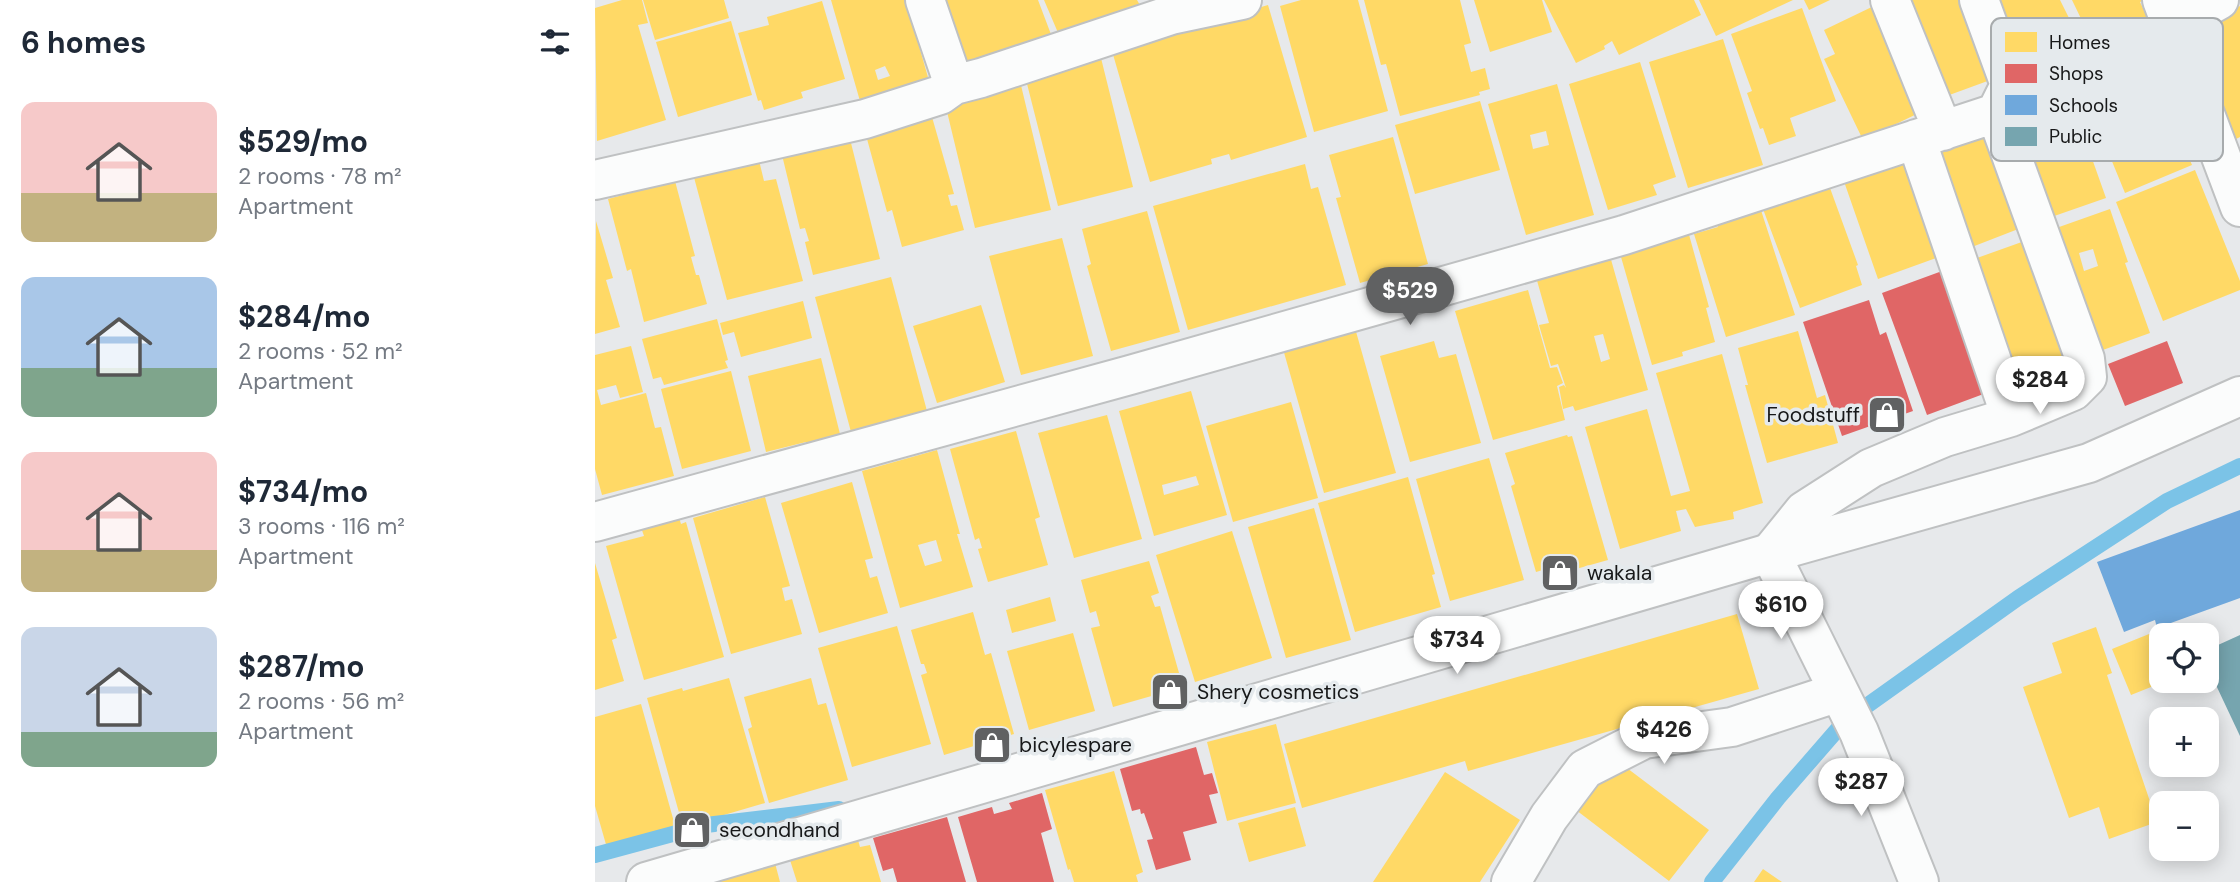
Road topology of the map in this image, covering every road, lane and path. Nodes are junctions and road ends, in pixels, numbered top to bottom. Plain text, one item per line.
1 (925, 0) edge
2 (1241, 0) edge
3 (1890, 0) edge
4 (1979, 0) edge
5 (2219, 0) edge
6 (2167, 13) edge
7 (1991, 33) edge
8 (954, 85) junction
9 (1991, 115) edge
10 (1929, 135) junction
11 (2013, 161) edge
12 (2223, 161) edge
13 (595, 180) edge
14 (2240, 207) edge
15 (2240, 396) edge
16 (2011, 416) junction
17 (595, 522) edge
18 (1770, 553) junction
19 (1847, 709) junction
20 (646, 882) edge
21 (1511, 882) edge
22 (1919, 882) edge

1 - 8 street
2 - 8 street
3 - 10 street
4 - 7 street
5 - 6 street
8 - 13 street
9 - 10 street
10 - 16 street
10 - 17 street
11 - 16 street
12 - 14 street
15 - 18 street
16 - 18 street
18 - 19 street
18 - 20 street
19 - 21 street
19 - 22 street

